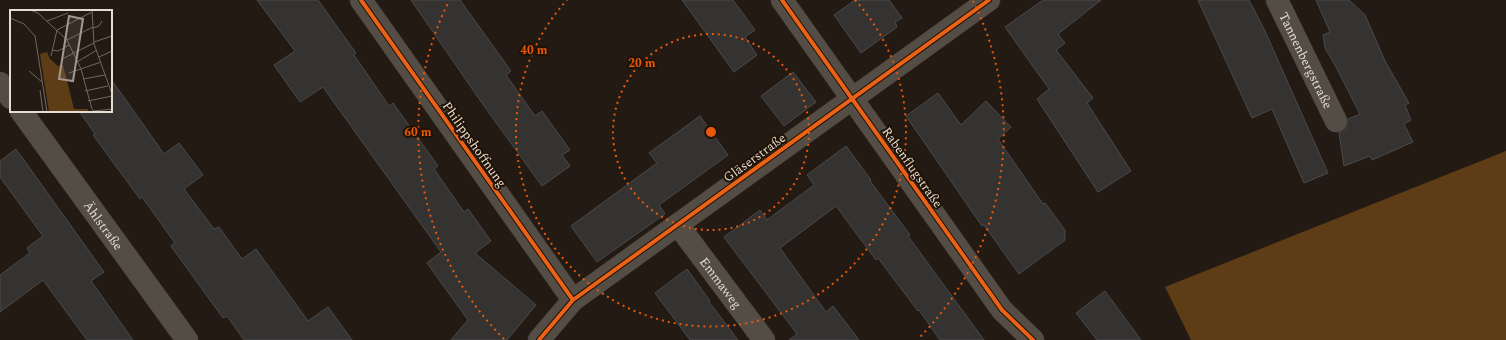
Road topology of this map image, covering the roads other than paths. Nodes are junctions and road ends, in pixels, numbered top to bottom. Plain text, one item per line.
1 (361, 0) edge
2 (782, 0) edge
3 (989, 0) edge
4 (1277, 0) edge
5 (0, 83) edge
6 (10, 97) edge
7 (852, 98) junction
8 (22, 112) edge
9 (1336, 121) dead end
10 (678, 225) junction
11 (573, 300) junction
12 (187, 340) edge
13 (539, 340) edge
14 (764, 340) edge
15 (1033, 340) edge

1 - 11 street, Philippshoffnung
2 - 7 street, Rabenflugstraße
3 - 7 street, Gläserstraße
4 - 9 street, Tannenbergstraße
5 - 6 street
7 - 10 street, Gläserstraße
7 - 15 street, Rabenflugstraße
8 - 12 street, Ählstraße
10 - 11 street, Gläserstraße
10 - 14 street, Emmaweg
11 - 13 street, Gläserstraße

